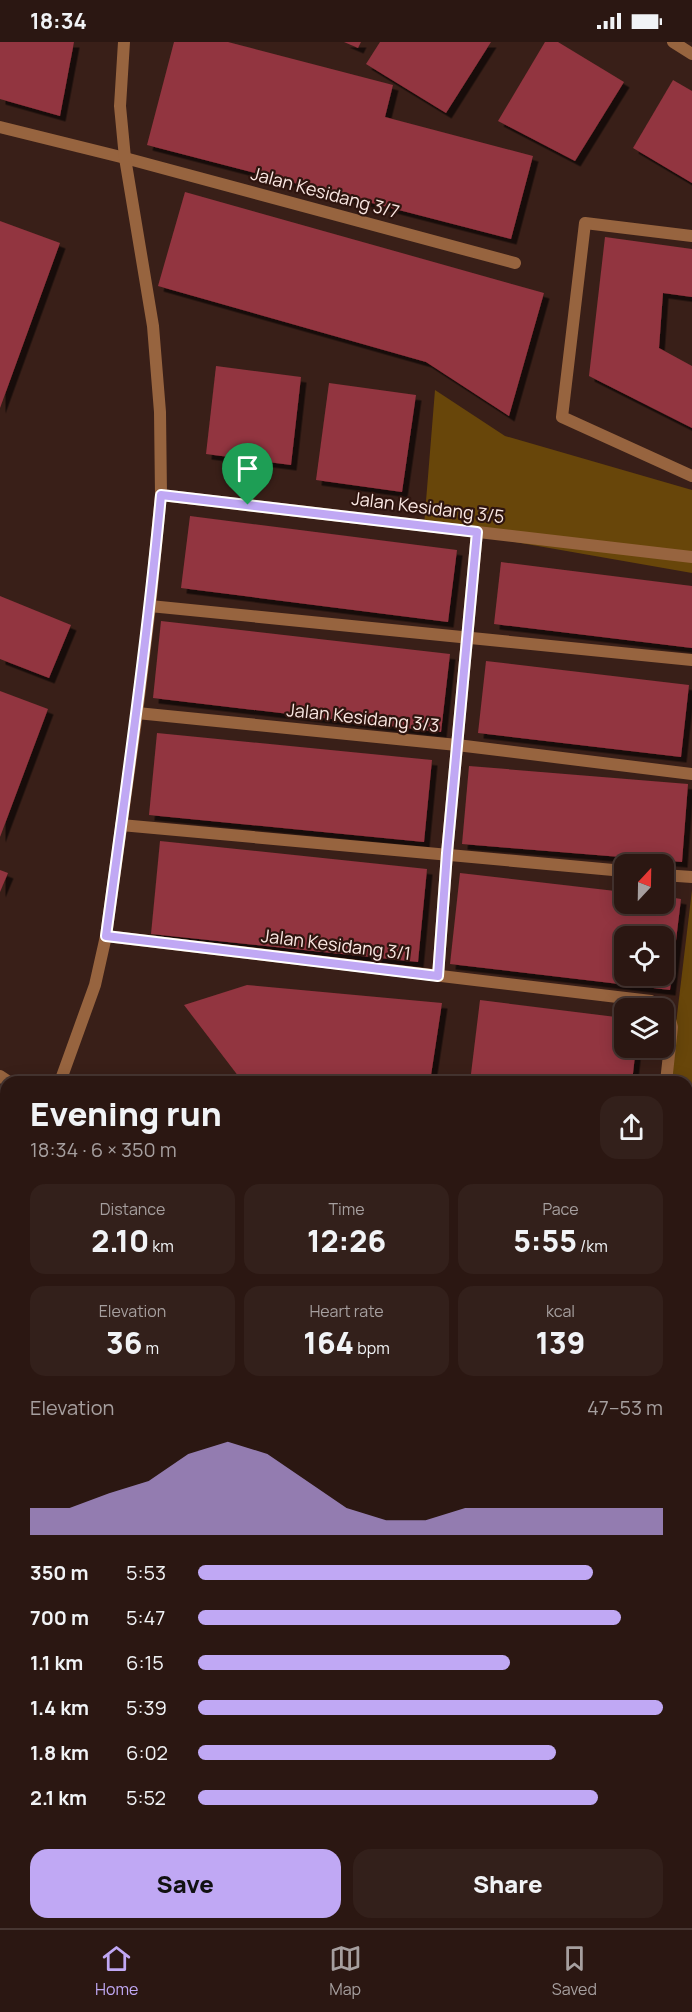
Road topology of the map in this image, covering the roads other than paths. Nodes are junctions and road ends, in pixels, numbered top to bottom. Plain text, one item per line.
1 (124, 42) edge
2 (0, 127) edge
3 (125, 158) junction
4 (692, 236) edge
5 (515, 263) dead end
6 (692, 476) edge
7 (161, 495) junction
8 (477, 532) junction
9 (692, 557) edge
10 (150, 606) junction
11 (467, 638) junction
12 (692, 660) edge
13 (137, 713) junction
14 (457, 745) junction
15 (692, 774) edge
16 (121, 825) junction
17 (447, 853) junction
18 (614, 870) edge
19 (674, 875) edge
20 (692, 877) edge
21 (106, 936) junction
22 (438, 976) junction
23 (62, 1076) edge
24 (667, 1076) edge

1 - 3 street
2 - 3 street, Jalan Kesidang 3/7
3 - 5 street, Jalan Kesidang 3/7
3 - 7 street
4 - 6 street
7 - 8 street, Jalan Kesidang 3/5
7 - 10 street
8 - 9 street, Jalan Kesidang 3/5
8 - 11 street
10 - 11 street
10 - 13 street
11 - 12 street
11 - 14 street
13 - 14 street, Jalan Kesidang 3/3
13 - 16 street
14 - 15 street, Jalan Kesidang 3/3
14 - 17 street
16 - 17 street
16 - 21 street
17 - 18 street
17 - 22 street
19 - 20 street
21 - 22 street, Jalan Kesidang 3/1
21 - 23 street
22 - 24 street, Jalan Kesidang 3/1

